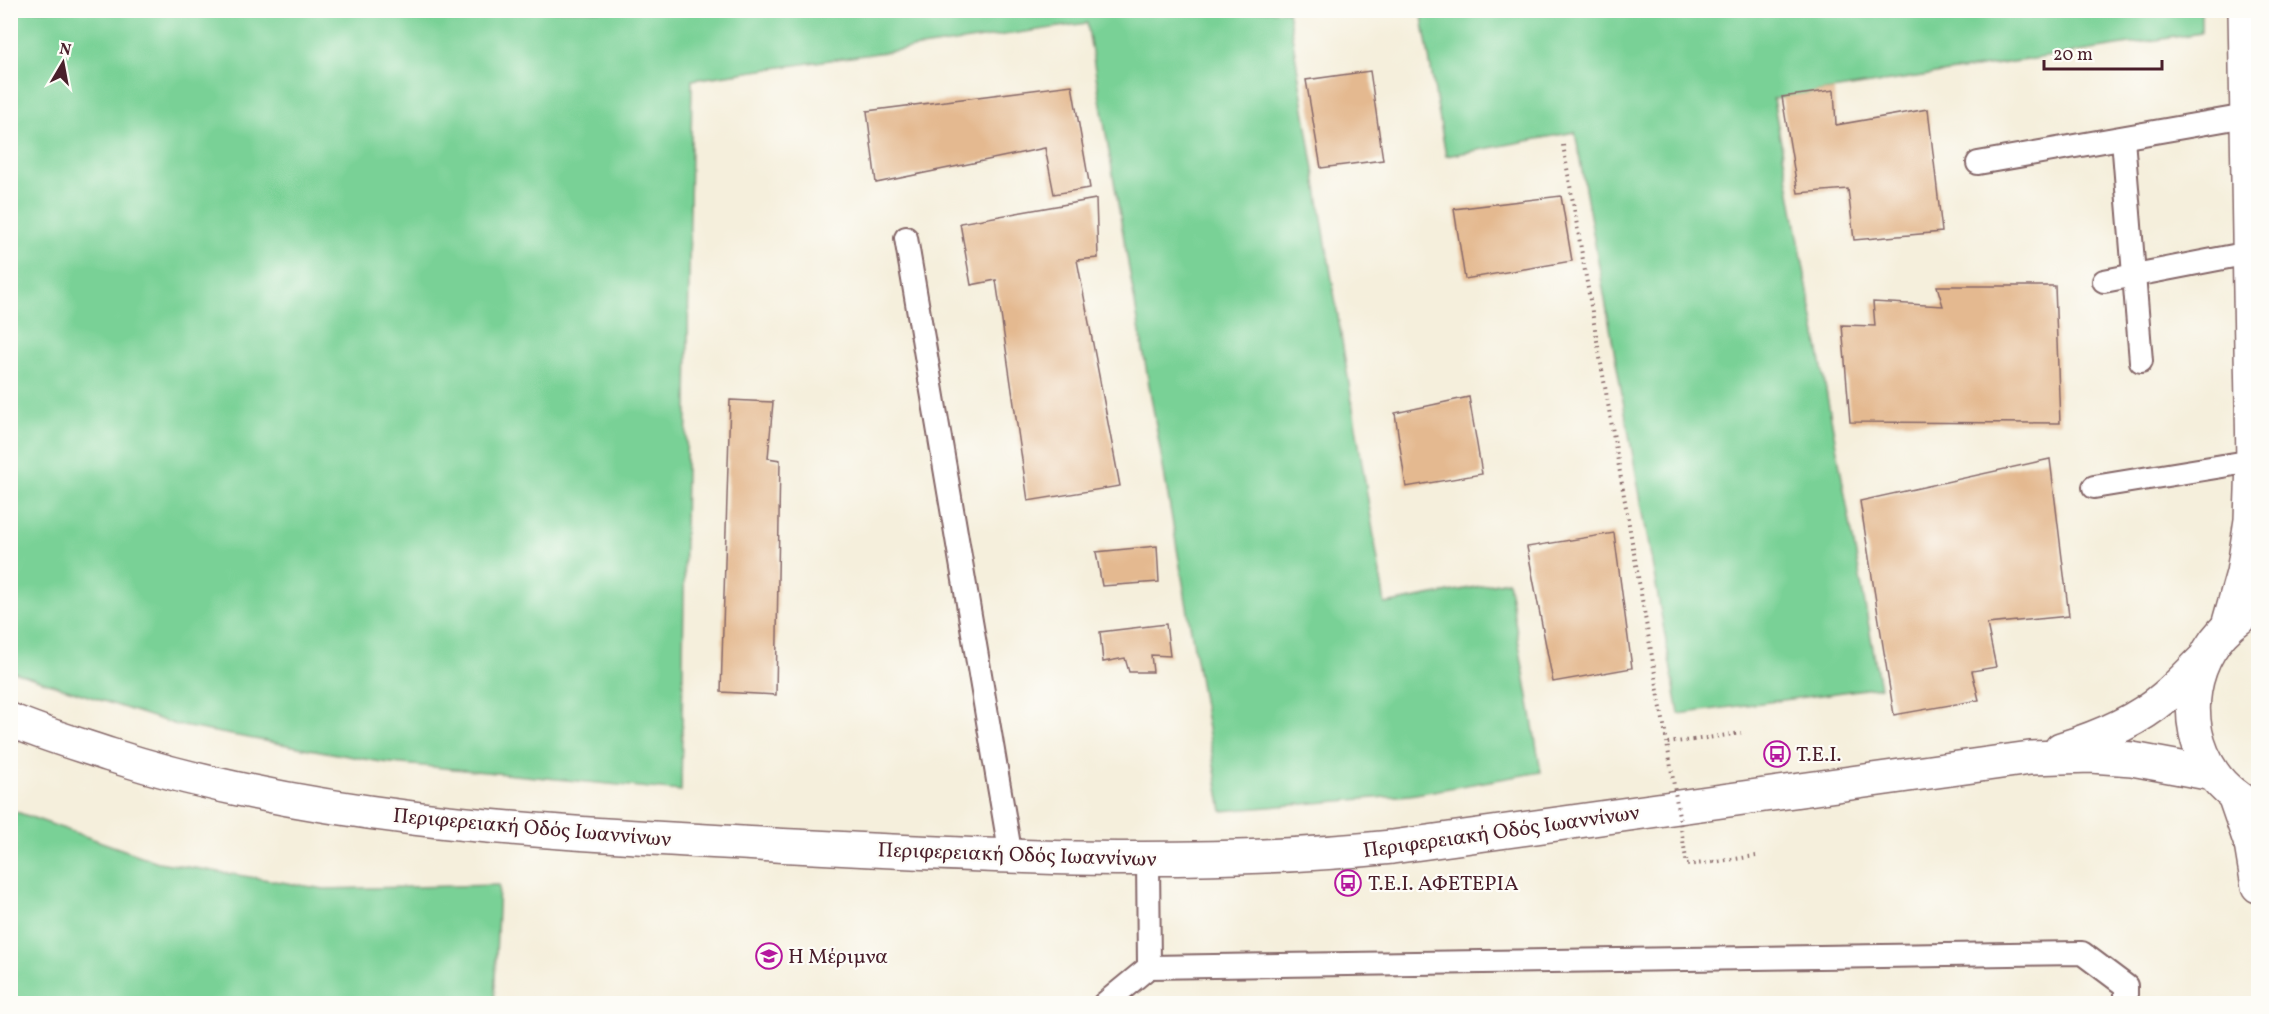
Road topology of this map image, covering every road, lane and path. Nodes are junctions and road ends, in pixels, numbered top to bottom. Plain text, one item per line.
1 (2246, 10) edge
2 (2246, 116) junction
3 (2122, 139) junction
4 (1563, 145) dead end
5 (1978, 163) dead end
6 (906, 238) dead end
7 (2249, 253) junction
8 (2134, 276) junction
9 (2104, 281) dead end
10 (2141, 361) dead end
11 (2253, 461) junction
12 (2094, 487) dead end
13 (2259, 606) edge
14 (2228, 626) junction
15 (2202, 661) junction
16 (10, 720) edge
17 (1742, 733) dead end
18 (1667, 743) junction
19 (2030, 758) junction
20 (2235, 794) edge
21 (1756, 856) dead end
22 (1011, 857) junction
23 (1148, 860) junction
24 (2259, 886) edge
25 (1149, 967) junction
26 (1104, 1004) edge
27 (2126, 1004) edge

1 - 2 main road
2 - 3 lane
2 - 7 main road
3 - 5 lane
3 - 8 lane
4 - 18 path
6 - 22 lane
7 - 8 lane
7 - 11 main road
8 - 9 lane
8 - 10 lane
11 - 12 lane
11 - 14 main road
13 - 14 main road
14 - 15 main road
15 - 19 main road, Περιφερειακή Οδός Ιωαννίνων
15 - 20 main road
16 - 22 main road, Περιφερειακή Οδός Ιωαννίνων
17 - 18 path, bridge
18 - 21 path, bridge
19 - 20 main road, Περιφερειακή Οδός Ιωαννίνων
19 - 23 main road, Περιφερειακή Οδός Ιωαννίνων
20 - 24 main road
22 - 23 main road, Περιφερειακή Οδός Ιωαννίνων
23 - 25 lane
25 - 26 lane
25 - 27 lane

